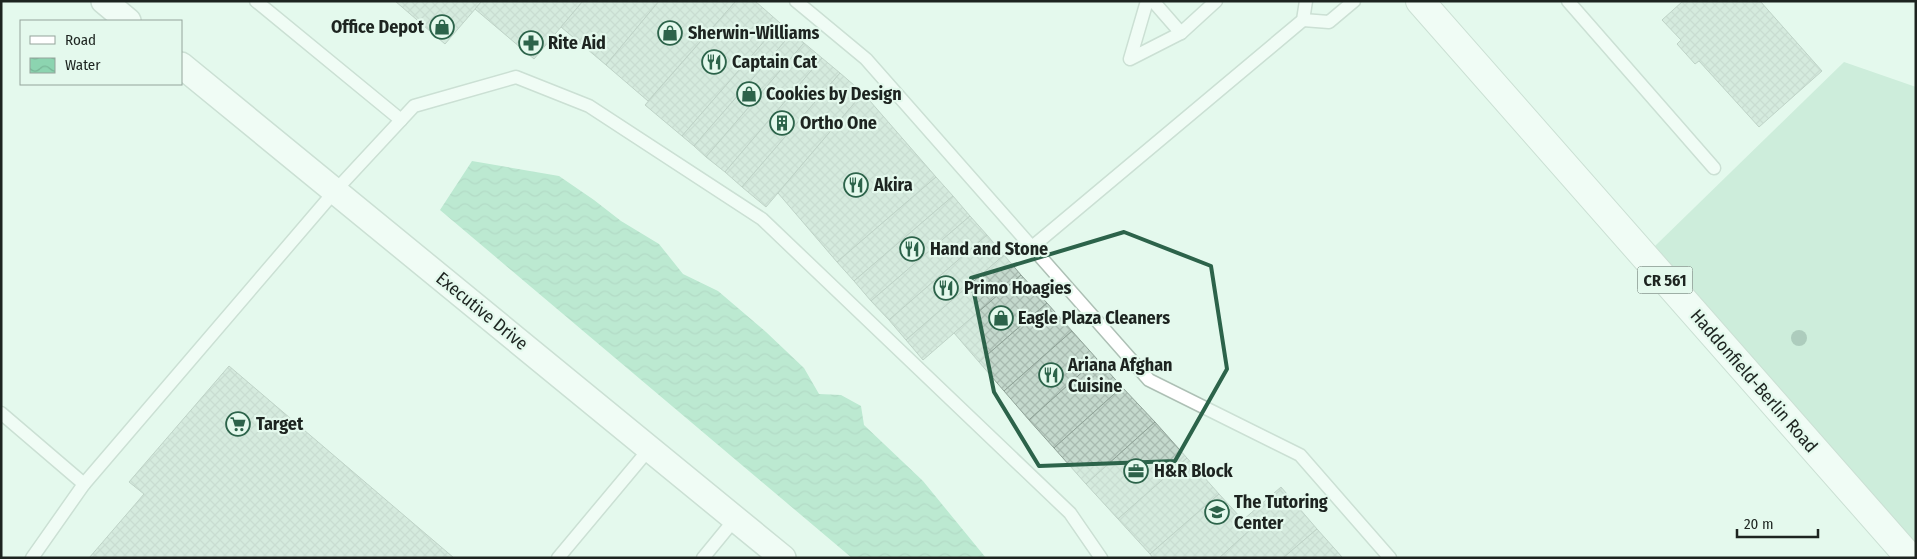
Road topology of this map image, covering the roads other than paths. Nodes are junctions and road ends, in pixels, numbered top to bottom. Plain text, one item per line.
1 (104, 1) edge
2 (256, 1) edge
3 (796, 1) edge
4 (1147, 1) edge
5 (1153, 1) edge
6 (1216, 1) edge
7 (1306, 1) edge
8 (1354, 1) edge
9 (1420, 1) edge
10 (1568, 1) edge
11 (127, 20) edge
12 (1303, 20) junction
13 (1181, 33) junction
14 (182, 66) edge
15 (401, 120) junction
16 (1714, 168) dead end
17 (335, 191) junction
18 (1032, 247) junction
19 (1, 413) edge
20 (650, 448) junction
21 (84, 484) junction
22 (736, 519) junction
23 (32, 558) edge
24 (558, 558) edge
25 (703, 558) edge
26 (783, 558) edge
27 (1102, 558) edge
28 (1390, 558) edge
29 (1910, 558) edge

1 - 11 street
2 - 15 lane
3 - 18 lane
4 - 13 lane
5 - 13 lane
6 - 13 lane
7 - 12 lane
8 - 12 lane
9 - 29 main road, Haddonfield-Berlin Road / CR 561
10 - 16 lane
12 - 18 lane
14 - 17 street, Executive Drive
15 - 17 lane
15 - 27 lane
17 - 20 street, Executive Drive
17 - 21 lane
18 - 28 lane
19 - 21 lane
20 - 22 street, Executive Drive
20 - 24 lane
21 - 23 lane
22 - 25 lane
22 - 26 street, Executive Drive

